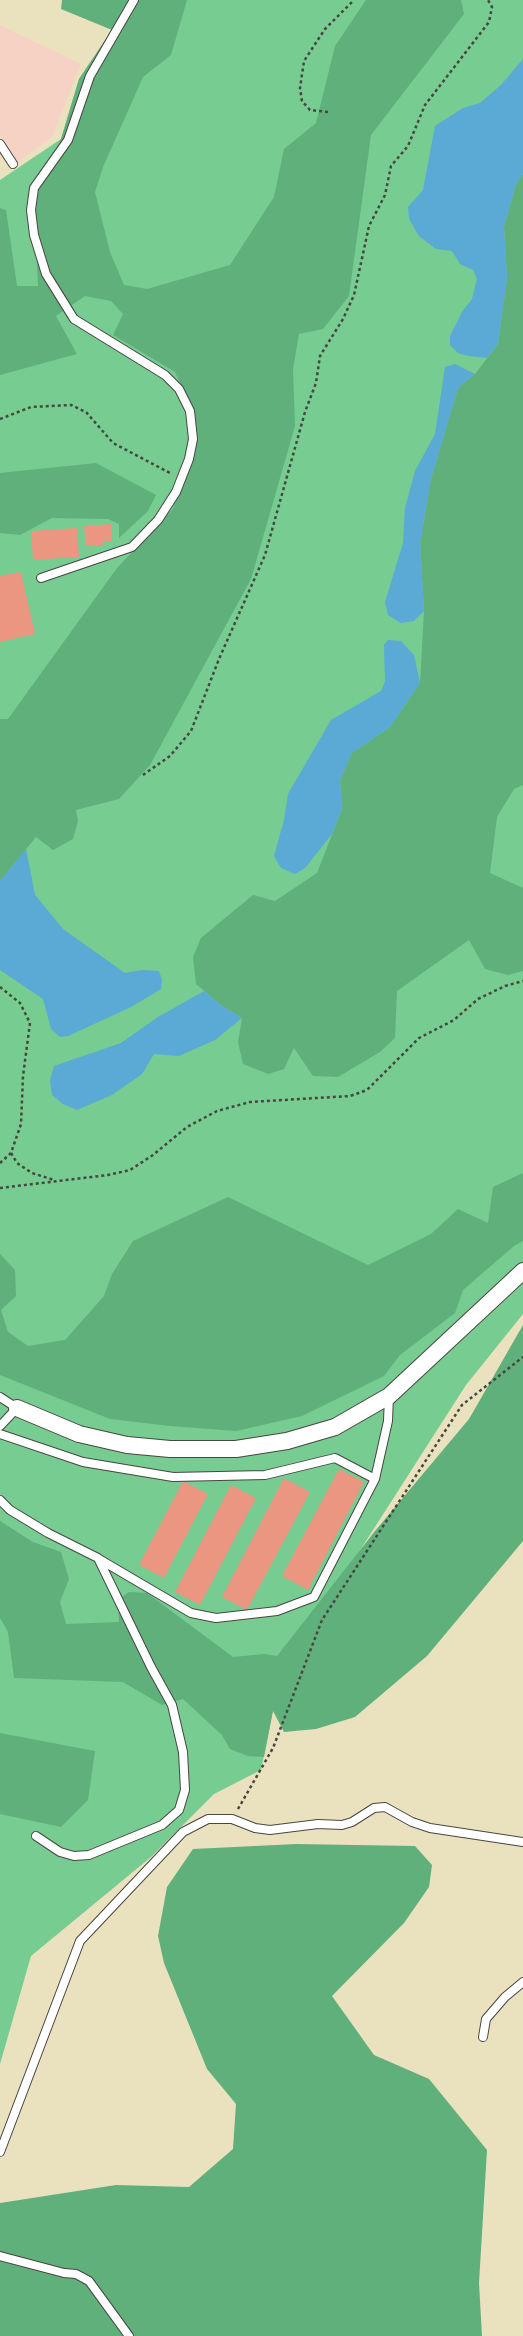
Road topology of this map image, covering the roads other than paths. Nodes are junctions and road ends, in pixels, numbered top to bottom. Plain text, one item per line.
1 (134, 0) edge
2 (0, 144) edge
3 (13, 164) dead end
4 (41, 578) dead end
5 (523, 1271) edge
6 (390, 1396) junction
7 (0, 1397) edge
8 (17, 1408) junction
9 (0, 1426) edge
10 (0, 1434) edge
11 (375, 1479) junction
12 (0, 1500) edge
13 (98, 1558) junction
14 (36, 1836) dead end
15 (523, 1842) edge
16 (523, 1982) edge
17 (483, 2037) dead end
18 (0, 2152) edge
19 (0, 2256) edge
20 (129, 2336) edge

1 - 4 lane
2 - 3 lane
5 - 6 street
6 - 8 street
6 - 11 lane
7 - 8 lane
8 - 9 lane
10 - 11 lane
11 - 13 lane
12 - 13 lane
13 - 14 lane
15 - 18 lane
16 - 17 lane
19 - 20 lane

